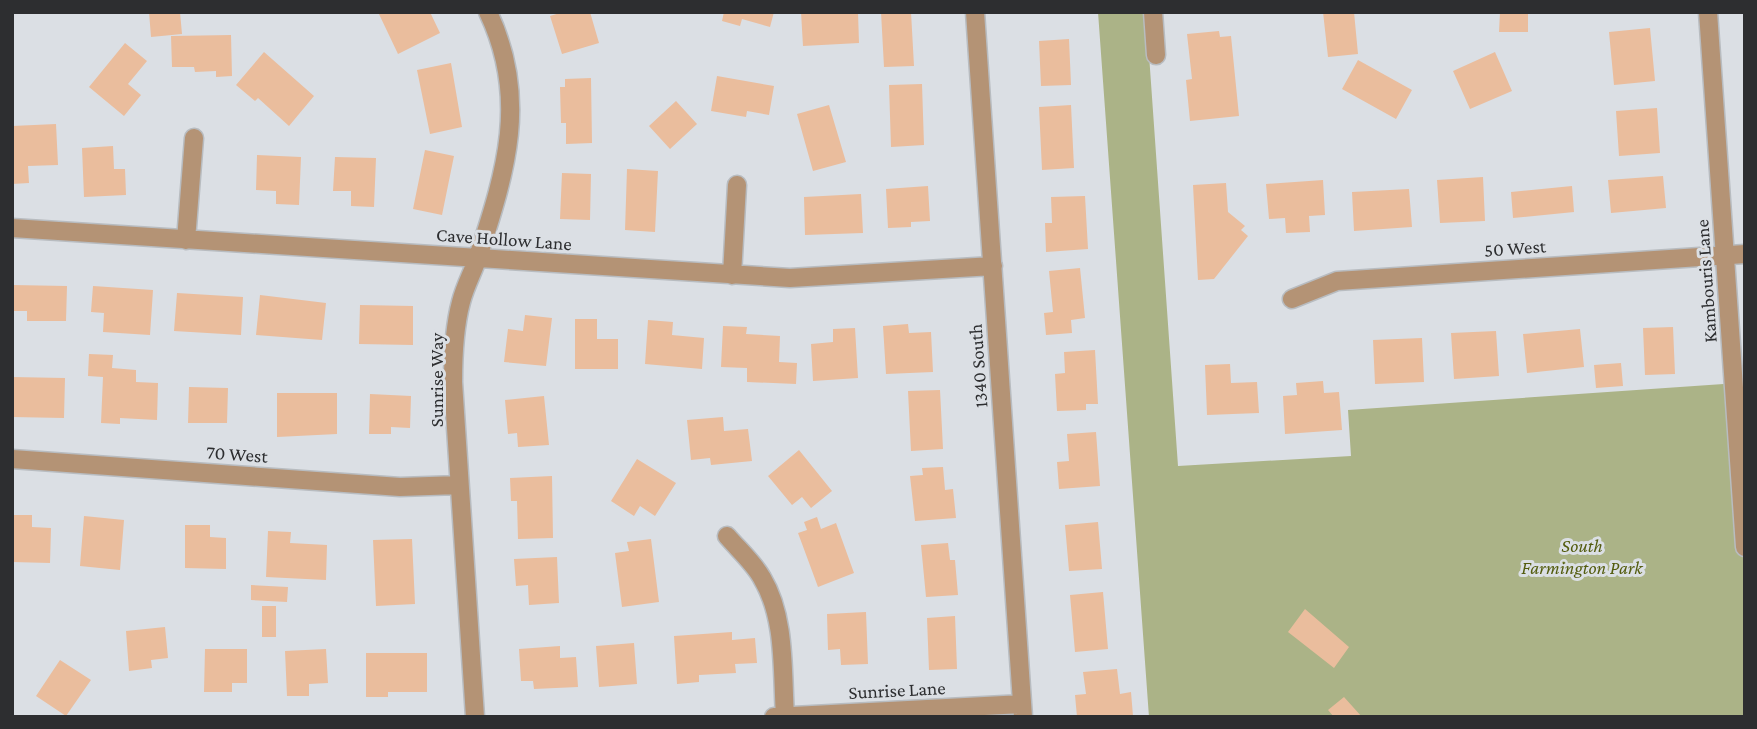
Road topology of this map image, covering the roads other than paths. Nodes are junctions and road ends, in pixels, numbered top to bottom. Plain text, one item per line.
1 (488, 12) edge
2 (975, 12) edge
3 (1153, 12) edge
4 (1708, 12) edge
5 (1156, 55) dead end
6 (194, 138) dead end
7 (737, 185) dead end
8 (12, 228) edge
9 (186, 240) junction
10 (1745, 254) edge
11 (1725, 256) junction
12 (477, 259) junction
13 (993, 266) junction
14 (732, 275) junction
15 (1292, 299) dead end
16 (12, 459) edge
17 (459, 485) junction
18 (727, 536) dead end
19 (1745, 547) edge
20 (1023, 711) edge
21 (785, 716) edge
22 (475, 717) edge
23 (774, 717) edge

1 - 12 street, Sunrise Way
2 - 13 street, 1340 South
3 - 5 street
4 - 11 street, Kambouris Lane
6 - 9 street
7 - 14 street
8 - 9 street, Cave Hollow Lane
9 - 12 street, Cave Hollow Lane
10 - 11 street, 50 West
11 - 15 street, 50 West
11 - 19 street, Kambouris Lane
12 - 14 street, Cave Hollow Lane
12 - 17 street, Sunrise Way
13 - 14 street, Cave Hollow Lane
13 - 20 street, 1340 South
16 - 17 street, 70 West
17 - 22 street, Sunrise Way
18 - 21 street
20 - 21 street, Sunrise Lane
21 - 23 street, Sunrise Lane

